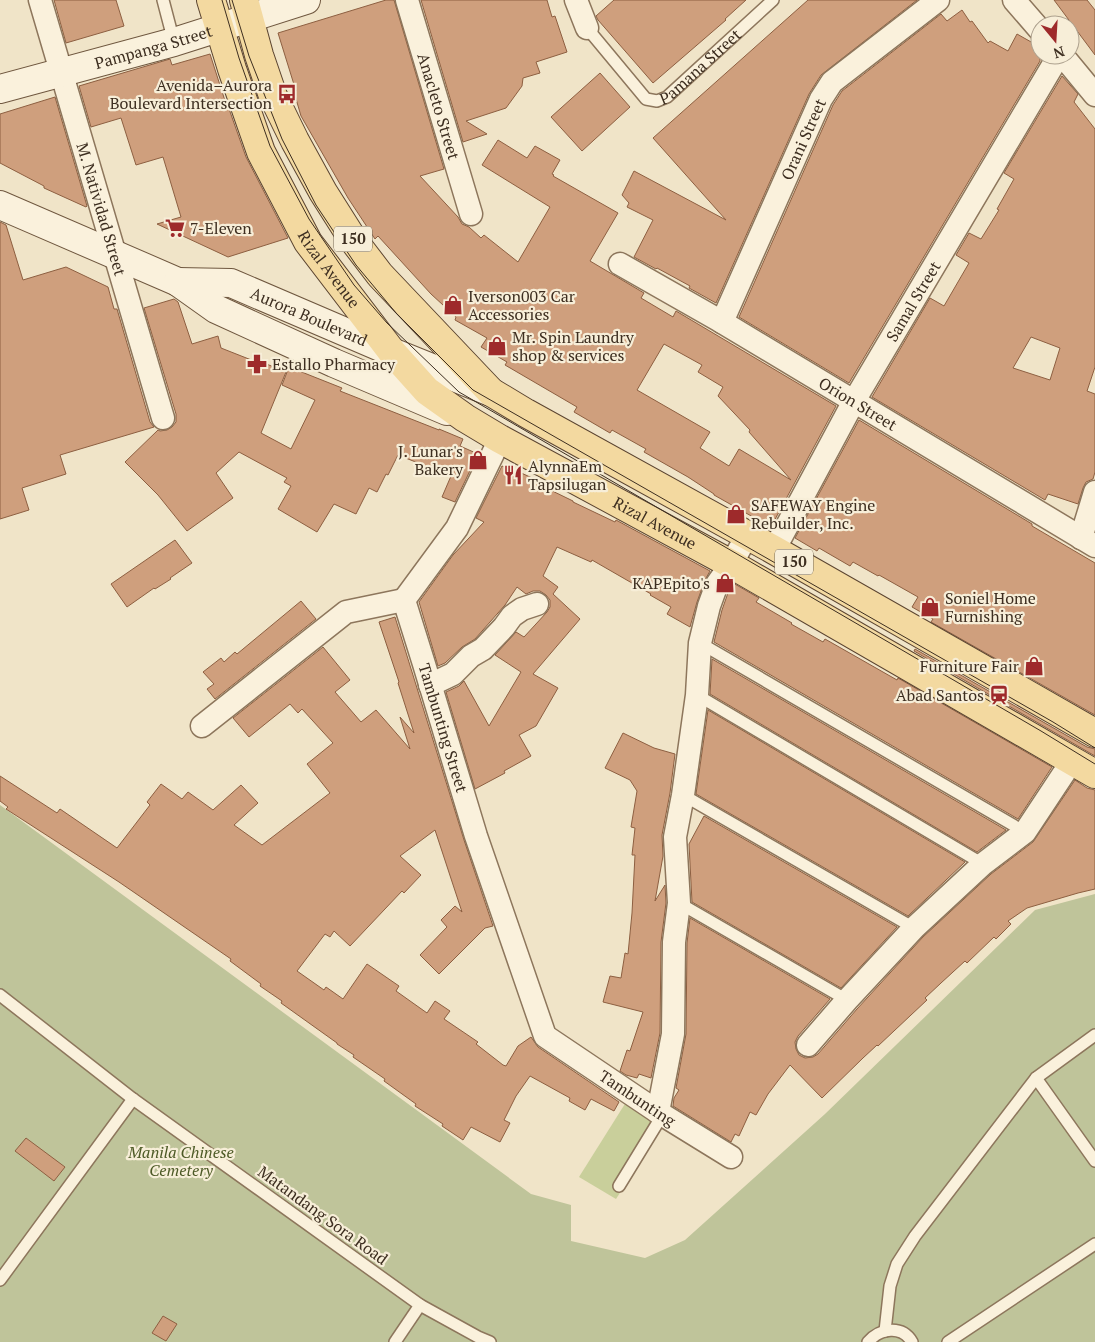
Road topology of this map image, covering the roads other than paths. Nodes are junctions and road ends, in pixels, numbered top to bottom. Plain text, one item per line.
1 (40, 0) edge
2 (164, 0) edge
3 (211, 0) edge
4 (306, 0) edge
5 (407, 0) edge
6 (576, 0) edge
7 (773, 0) edge
8 (938, 0) edge
9 (1014, 0) edge
10 (246, 9) edge
11 (1030, 18) edge
12 (219, 28) junction
13 (587, 28) joint
14 (174, 42) junction
15 (1054, 65) edge
16 (1069, 65) edge
17 (62, 72) junction
18 (0, 89) edge
19 (1095, 95) edge
20 (0, 205) edge
21 (471, 214) dead end
22 (115, 255) junction
23 (620, 264) dead end
24 (178, 282) junction
25 (342, 313) junction
26 (722, 322) junction
27 (392, 352) junction
28 (491, 392) junction
29 (854, 402) junction
30 (164, 418) dead end
31 (465, 418) junction
32 (500, 439) junction
33 (1095, 492) edge
34 (747, 536) junction
35 (1088, 542) edge
36 (774, 550) junction
37 (731, 564) junction
38 (404, 600) junction
39 (537, 604) dead end
40 (700, 643) junction
41 (430, 685) junction
42 (696, 695) junction
43 (202, 726) dead end
44 (1095, 733) edge
45 (1084, 767) edge
46 (683, 795) junction
47 (1025, 832) junction
48 (983, 864) junction
49 (679, 902) junction
50 (914, 928) junction
51 (0, 996) edge
52 (847, 1000) junction
53 (1095, 1035) edge
54 (545, 1036) joint
55 (808, 1045) dead end
56 (1036, 1078) junction
57 (134, 1099) junction
58 (661, 1113) junction
59 (731, 1157) dead end
60 (1095, 1161) edge
61 (619, 1186) dead end
62 (1095, 1244) edge
63 (0, 1280) edge
64 (420, 1305) junction
65 (885, 1330) junction
66 (394, 1342) edge
67 (490, 1342) edge
68 (868, 1342) edge
69 (912, 1342) edge
70 (948, 1342) edge

1 - 17 street, M. Natividad Street
2 - 14 lane
3 - 12 main road, Rizal Avenue / 150
4 - 10 main road, Pampanga Street
5 - 21 street, Anacleto Street
6 - 13 street, Pamana Street
7 - 13 lane, Pamana Street
8 - 26 street, Orani Street
9 - 11 street
10 - 12 main road, Pampanga Street
10 - 28 main road, Rizal Avenue / 150
12 - 14 main road, Pampanga Street
12 - 25 main road, Rizal Avenue / 150
14 - 17 main road, Pampanga Street
15 - 29 street, Samal Street
16 - 19 street
17 - 18 main road, Pampanga Street
17 - 22 street, M. Natividad Street
20 - 22 main road, Aurora Boulevard
22 - 24 main road, Aurora Boulevard
22 - 30 street, M. Natividad Street
23 - 26 street, Orion Street
24 - 25 main road, Aurora Boulevard
24 - 31 main road, Aurora Boulevard
25 - 27 main road, Rizal Avenue / 150
25 - 27 main road, Aurora Boulevard
26 - 29 street, Orion Street
27 - 28 main road, Aurora Boulevard
27 - 31 main road, Rizal Avenue / 150
28 - 34 main road, Rizal Avenue / 150
29 - 35 street, Orion Street
29 - 36 street, Samal Street
31 - 32 main road, Rizal Avenue / 150
32 - 37 main road, Rizal Avenue / 150
32 - 38 street
33 - 35 street
34 - 36 main road, Rizal Avenue / 150
34 - 37 street
36 - 44 main road, Rizal Avenue / 150
37 - 40 street
37 - 45 main road, Rizal Avenue / 150
38 - 41 street, Tambunting Street
38 - 43 street
39 - 41 street
40 - 42 street
40 - 47 lane
41 - 54 street, Tambunting Street
42 - 46 street
42 - 48 lane
45 - 47 street
46 - 49 street
46 - 50 lane
47 - 48 street
48 - 50 street
49 - 52 lane
49 - 58 street
50 - 52 street
51 - 57 lane, Matandang Sora Road
52 - 55 street
53 - 56 lane
54 - 58 street, Tambunting
56 - 60 lane
56 - 65 lane
57 - 63 lane
57 - 64 lane, Matandang Sora Road
58 - 59 street, Tambunting
58 - 61 lane
62 - 70 lane
64 - 66 lane
64 - 67 lane, Matandang Sora Road
65 - 68 lane
65 - 69 lane

